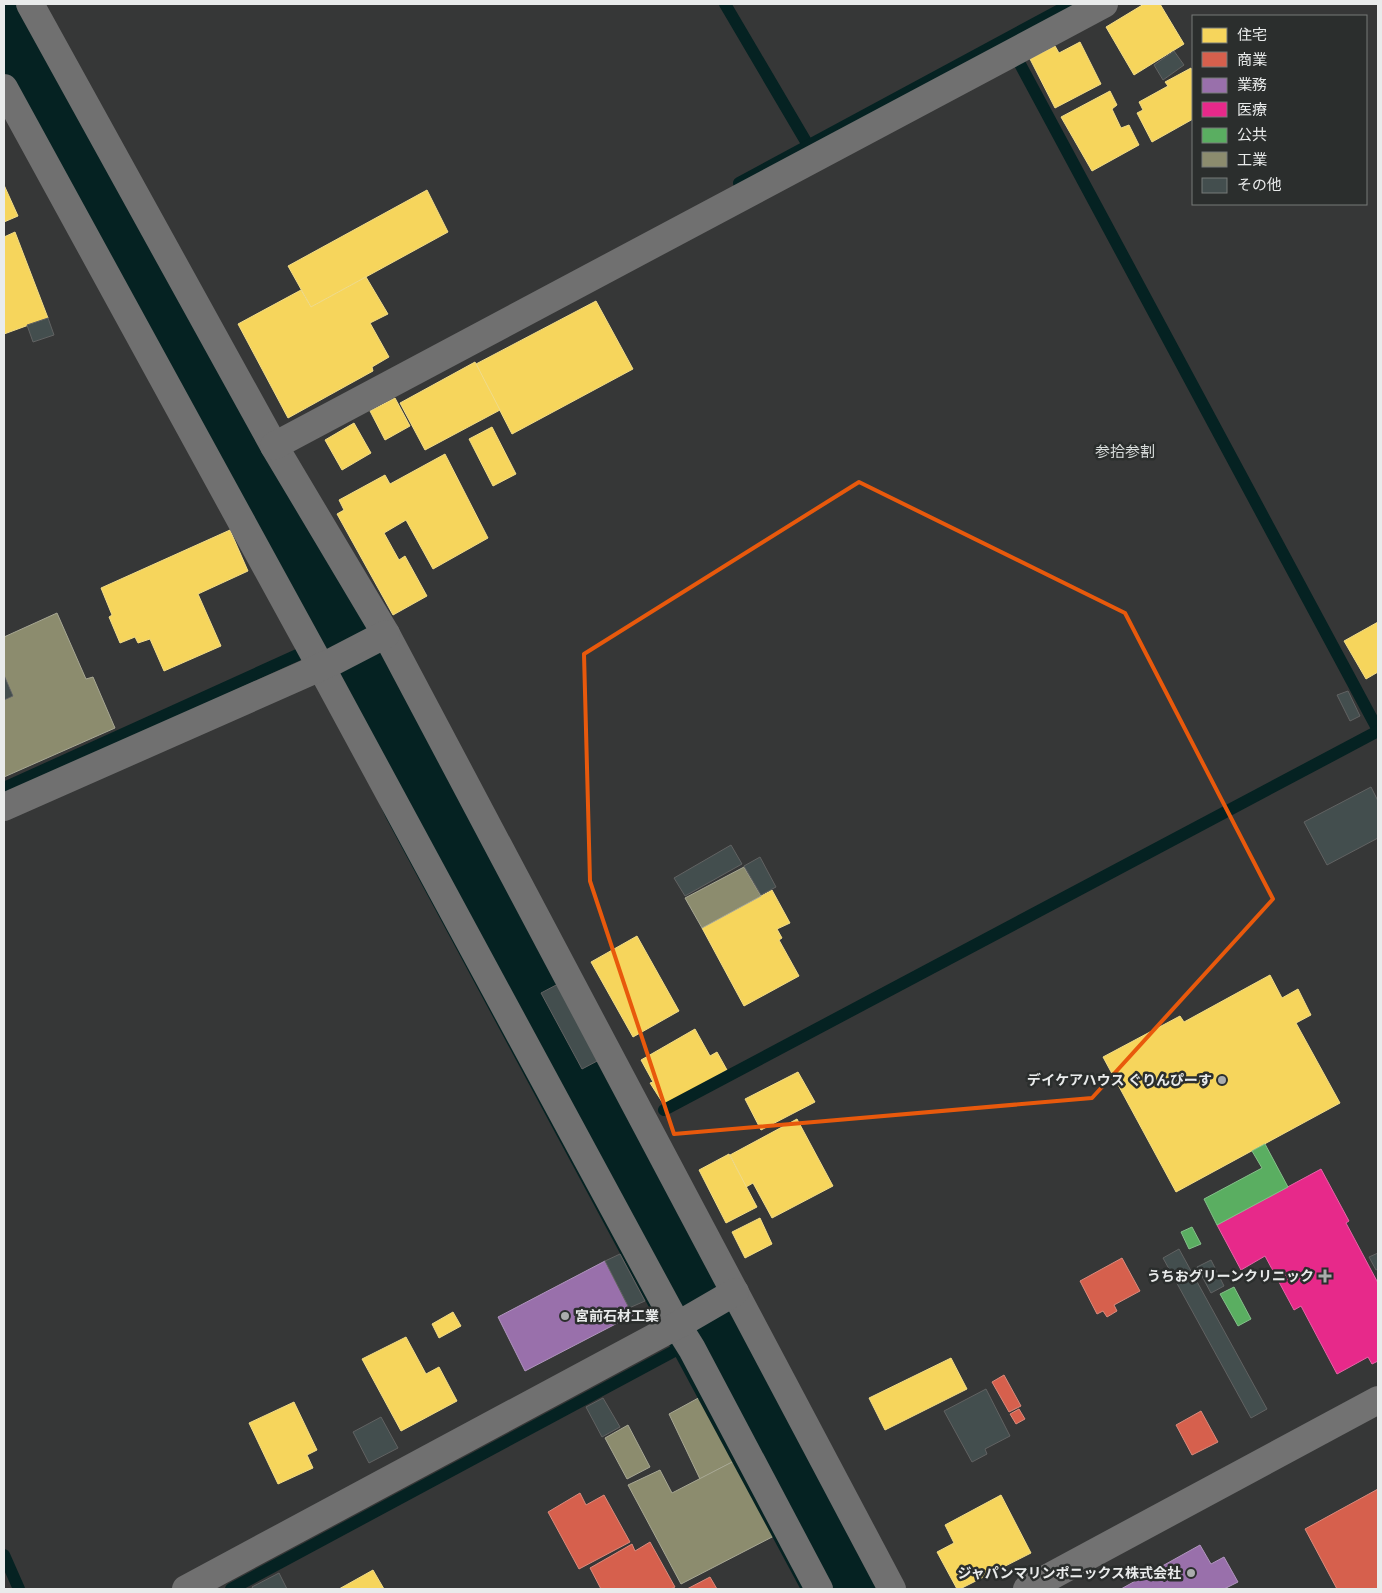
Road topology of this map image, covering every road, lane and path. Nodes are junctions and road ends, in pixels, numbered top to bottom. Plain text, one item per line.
1 (30, 4) edge
2 (1104, 4) edge
3 (4, 88) edge
4 (274, 446) junction
5 (375, 640) junction
6 (319, 657) junction
7 (4, 807) edge
8 (735, 1292) junction
9 (689, 1328) junction
10 (1378, 1400) edge
11 (186, 1589) edge
12 (820, 1589) edge
13 (892, 1589) edge
14 (1026, 1589) edge

1 - 4 street
2 - 4 street
3 - 6 street
4 - 5 street
5 - 6 street
5 - 8 street
6 - 7 street
6 - 9 street
8 - 9 street
8 - 13 street
9 - 11 street
9 - 12 street
10 - 14 street

